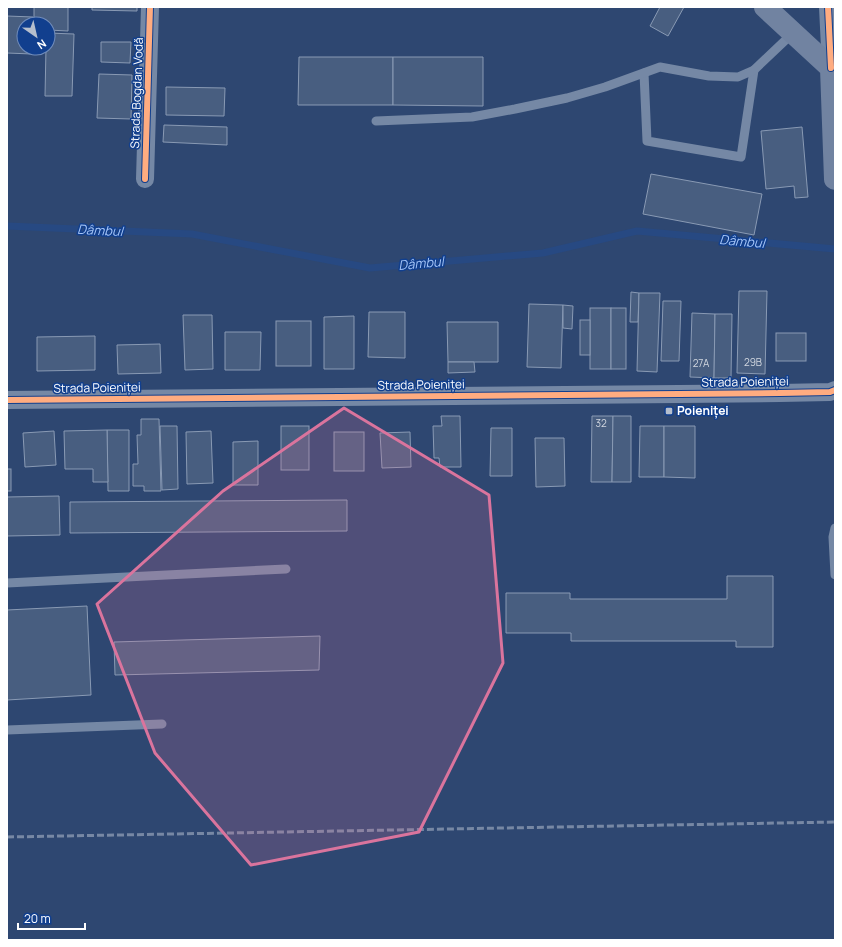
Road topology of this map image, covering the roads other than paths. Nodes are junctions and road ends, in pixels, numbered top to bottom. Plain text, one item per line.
1 (150, 7) edge
2 (765, 7) edge
3 (828, 7) edge
4 (793, 32) junction
5 (831, 68) junction
6 (754, 70) junction
7 (644, 73) junction
8 (376, 121) dead end
9 (145, 179) dead end
10 (835, 179) edge
11 (835, 390) edge
12 (7, 400) edge
13 (835, 528) edge
14 (286, 569) dead end
15 (835, 575) edge
16 (7, 583) edge
17 (162, 724) dead end
18 (7, 730) edge

1 - 9 street, Strada Bogdan Vodă
2 - 4 main road
3 - 5 street
4 - 5 main road
4 - 6 lane
5 - 10 main road
6 - 7 lane
6 - 7 lane
7 - 8 lane
11 - 12 street, Strada Poieniței
13 - 15 lane
14 - 16 lane
17 - 18 lane

